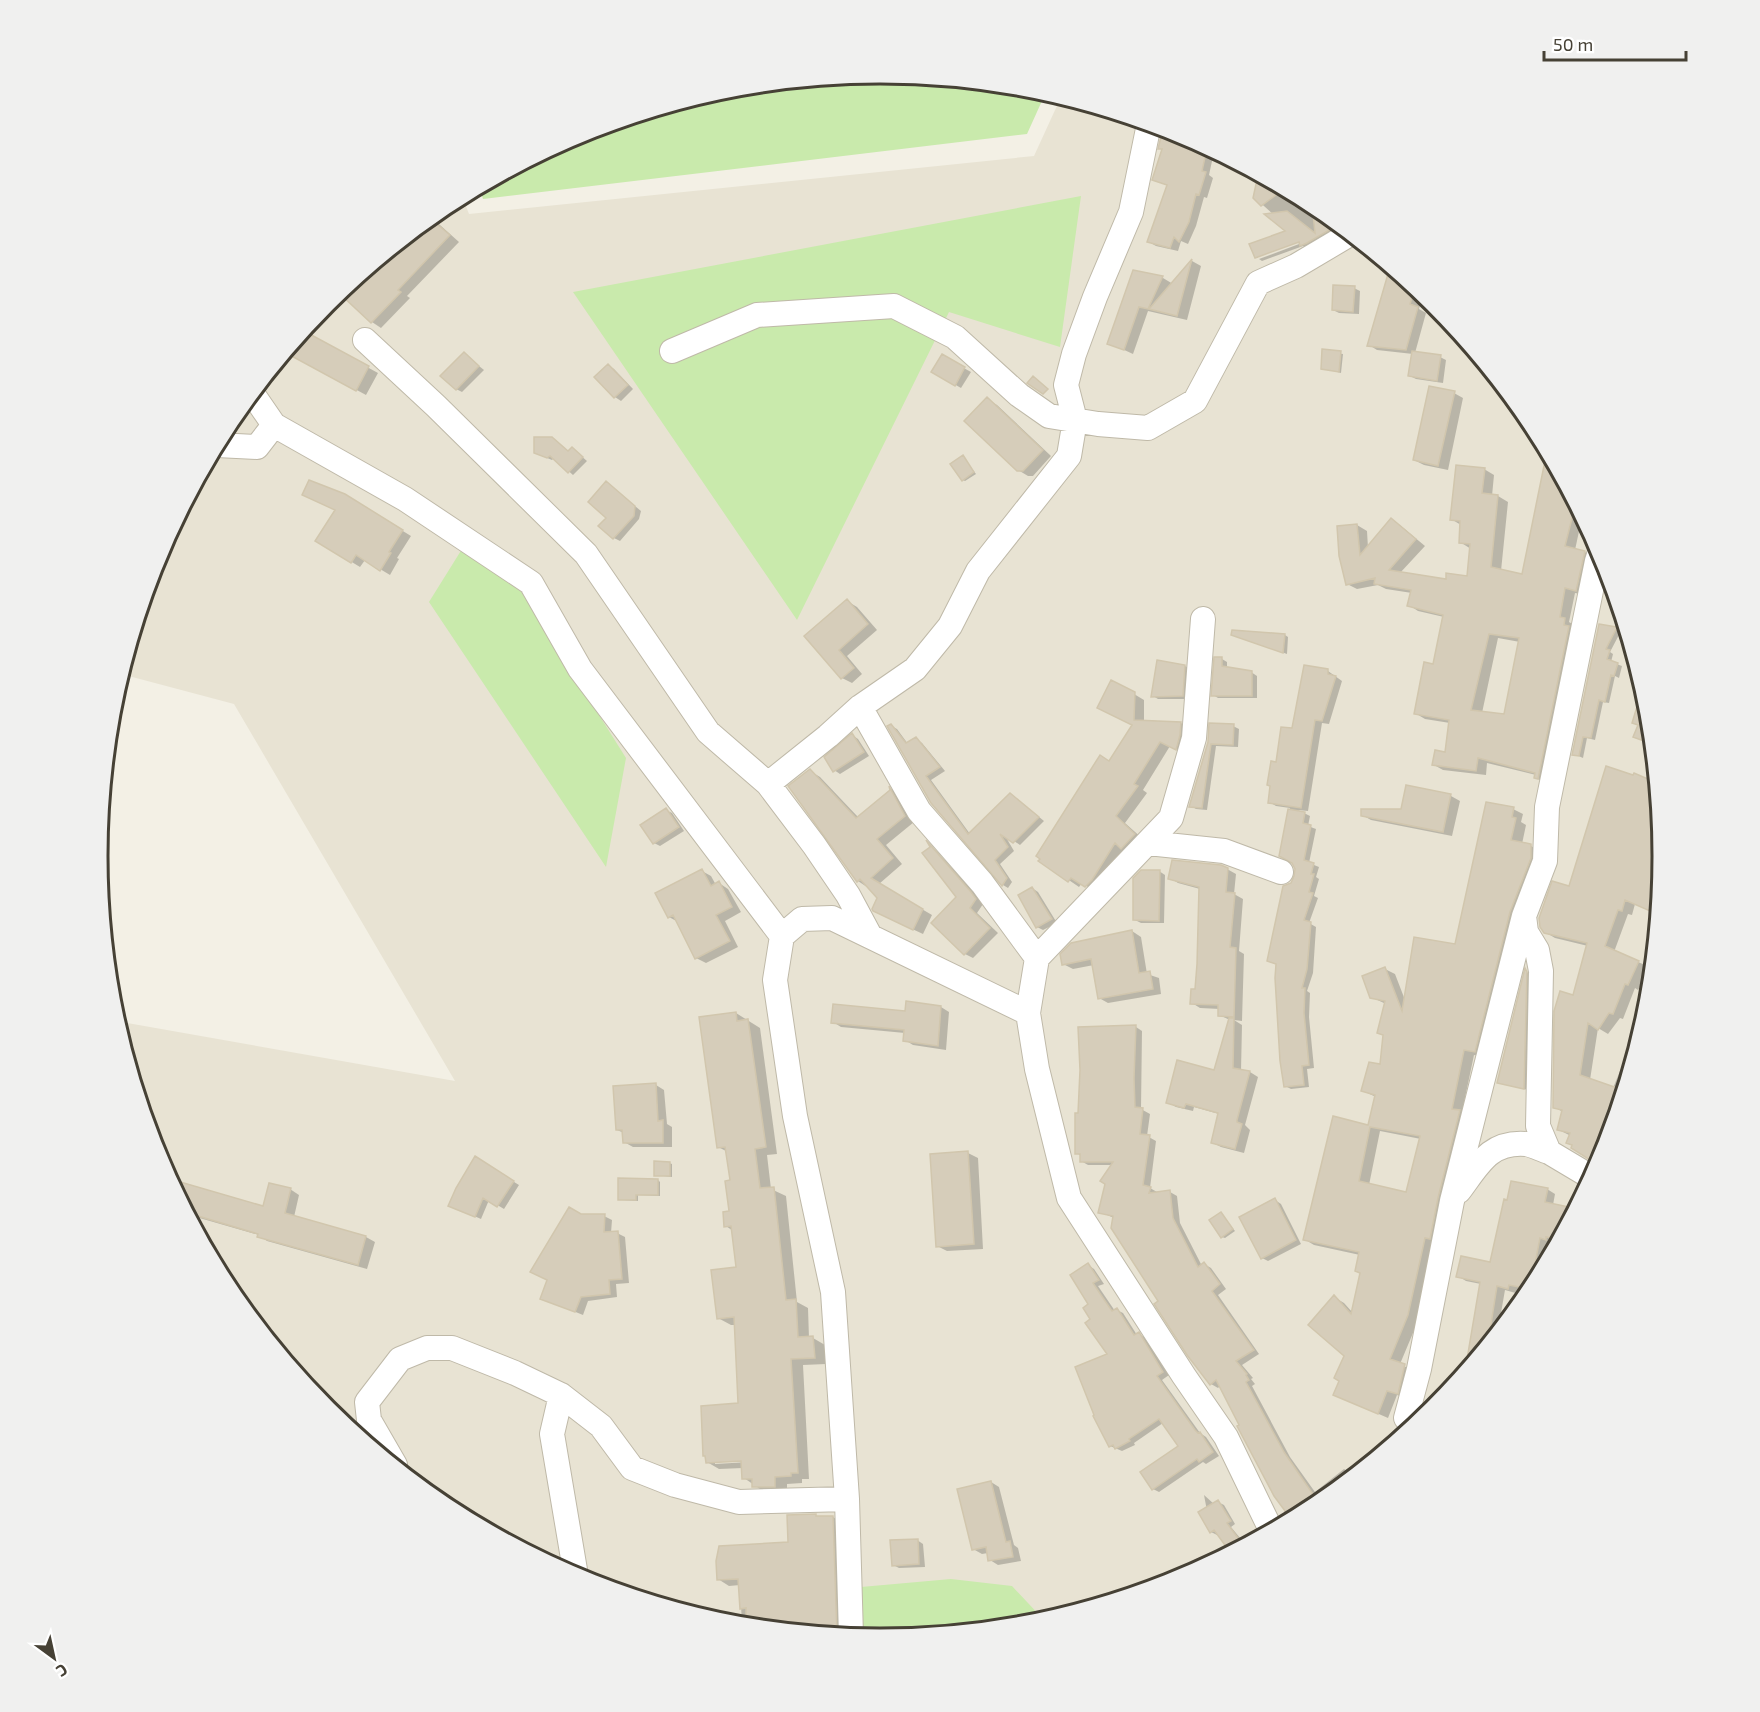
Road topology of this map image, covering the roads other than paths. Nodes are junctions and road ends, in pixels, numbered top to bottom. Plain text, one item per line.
1 (1147, 132) edge
2 (1342, 238) edge
3 (365, 340) dead end
4 (672, 351) dead end
5 (257, 401) edge
6 (1075, 420) junction
7 (274, 425) junction
8 (226, 445) edge
9 (1596, 568) edge
10 (1203, 619) dead end
11 (860, 707) junction
12 (768, 784) junction
13 (1148, 843) junction
14 (1281, 872) dead end
15 (1524, 916) junction
16 (782, 936) junction
17 (870, 936) junction
18 (1037, 958) junction
19 (1028, 1013) junction
20 (1548, 1152) junction
21 (1583, 1172) edge
22 (1452, 1201) junction
23 (561, 1395) junction
24 (1406, 1418) dead end
25 (385, 1447) edge
26 (847, 1499) junction
27 (1268, 1524) edge
28 (574, 1564) edge
29 (852, 1627) edge

1 - 6 street
2 - 6 street
3 - 12 street
4 - 6 street
5 - 7 street
6 - 11 street
7 - 8 street
7 - 16 street
9 - 15 street
10 - 13 street
11 - 12 street
11 - 18 street
12 - 17 street
13 - 14 street
13 - 18 street
15 - 20 street
15 - 22 street
16 - 17 street
16 - 26 street
17 - 19 street
18 - 19 street
19 - 27 street
20 - 21 street
20 - 22 street
22 - 24 street
23 - 25 street
23 - 26 street
23 - 28 street
26 - 29 street

